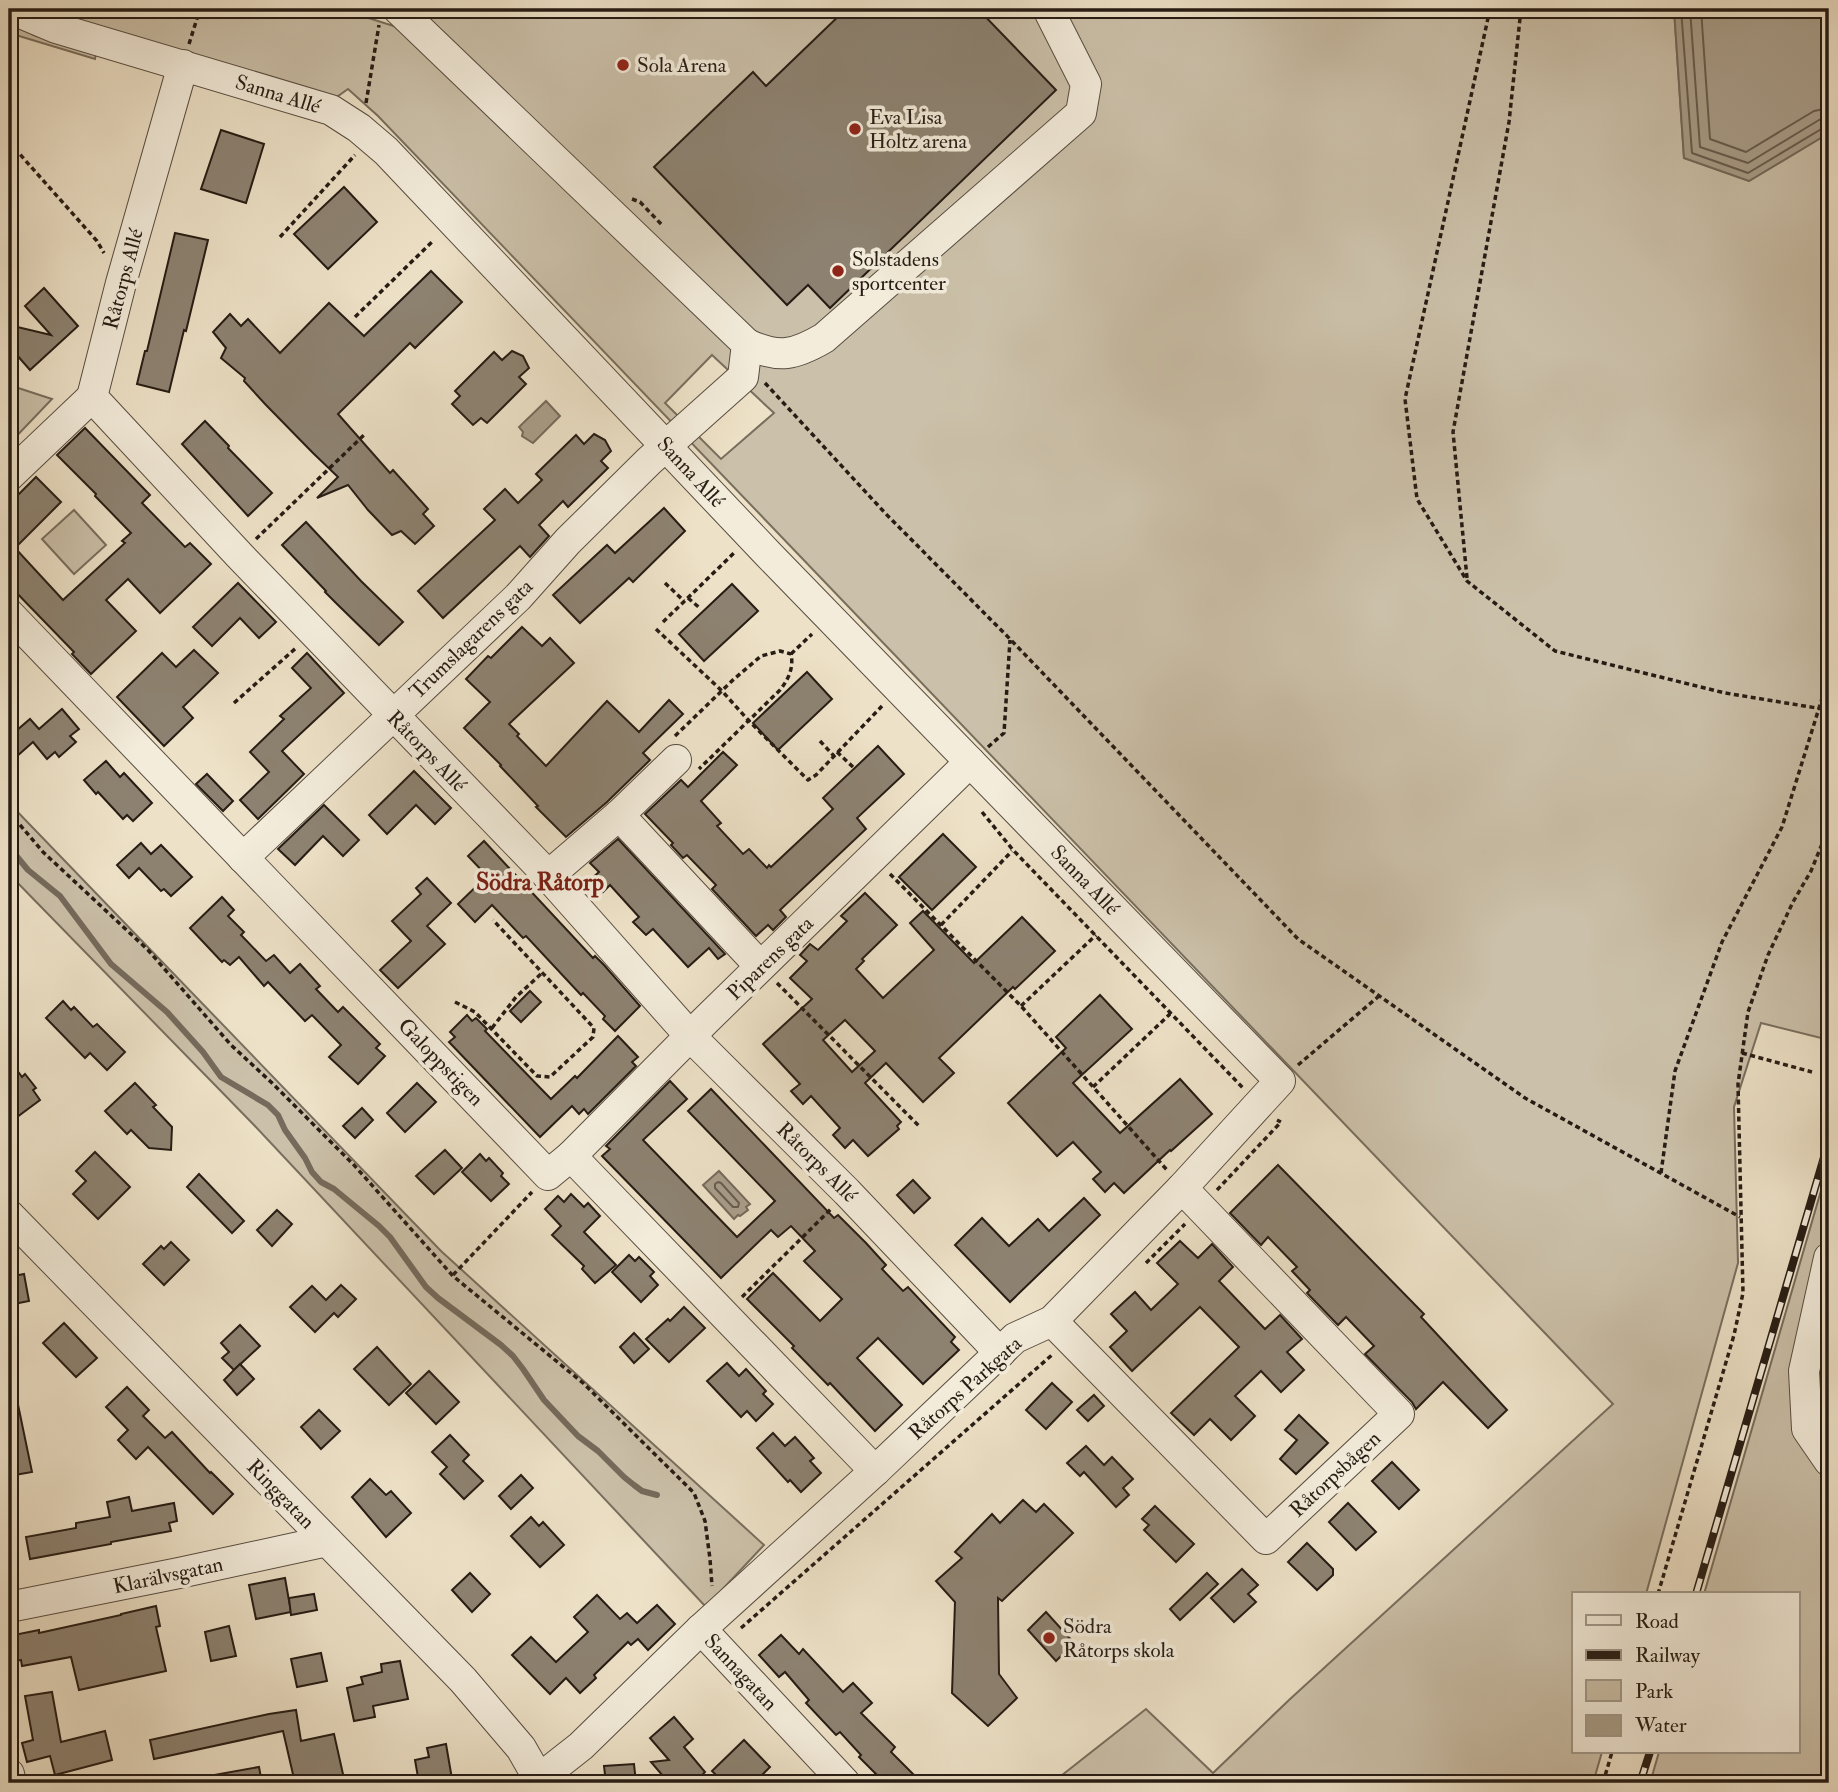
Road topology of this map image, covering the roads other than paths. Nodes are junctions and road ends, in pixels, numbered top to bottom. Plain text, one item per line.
1 (10, 9) edge
2 (1048, 9) edge
3 (389, 15) edge
4 (183, 65) junction
5 (747, 344) junction
6 (780, 355) junction
7 (750, 376) junction
8 (92, 397) junction
9 (665, 446) junction
10 (9, 475) edge
11 (9, 614) edge
12 (394, 716) junction
13 (680, 758) road end
14 (970, 762) junction
15 (619, 815) junction
16 (243, 858) junction
17 (548, 876) junction
18 (760, 967) junction
19 (691, 1037) junction
20 (1280, 1081) joint
21 (571, 1156) junction
22 (1192, 1197) junction
23 (9, 1215) edge
24 (1829, 1258) edge
25 (1061, 1330) junction
26 (1000, 1353) junction
27 (1829, 1461) edge
28 (875, 1471) junction
29 (327, 1541) junction
30 (9, 1607) edge
31 (709, 1630) junction
32 (9, 1774) edge
33 (540, 1781) edge
34 (11, 1783) edge
35 (845, 1783) edge

1 - 4 street, Sanna Allé
2 - 6 street
3 - 5 street
4 - 8 street, Råtorps Allé
4 - 9 street, Sanna Allé
5 - 6 street
5 - 7 street
6 - 7 street, Trumslagarens gata
7 - 9 street, Trumslagarens gata
8 - 10 street
8 - 12 street, Råtorps Allé
9 - 12 street, Trumslagarens gata
9 - 14 street, Sanna Allé
11 - 16 street, Galoppstigen
12 - 16 street, Trumslagarens gata
12 - 17 street, Råtorps Allé
13 - 15 street
14 - 18 street, Piparens gata
14 - 20 street, Sanna Allé
15 - 17 street
15 - 18 street
16 - 21 street, Galoppstigen
17 - 19 street, Råtorps Allé
18 - 19 street, Piparens gata
19 - 21 street, Piparens gata
19 - 26 street, Råtorps Allé
20 - 22 street, Råtorps Parkgata
21 - 28 street
22 - 25 street, Råtorps Parkgata
22 - 25 street, Råtorpsbågen
23 - 29 street, Ringgatan
24 - 27 street
25 - 26 street, Råtorps Parkgata
26 - 28 street, Råtorps Parkgata
28 - 31 street, Råtorps Parkgata
29 - 30 street, Klarälvsgatan
29 - 33 street, Ringgatan
31 - 33 street, Sannagatan
31 - 35 street, Sannagatan
32 - 34 street

